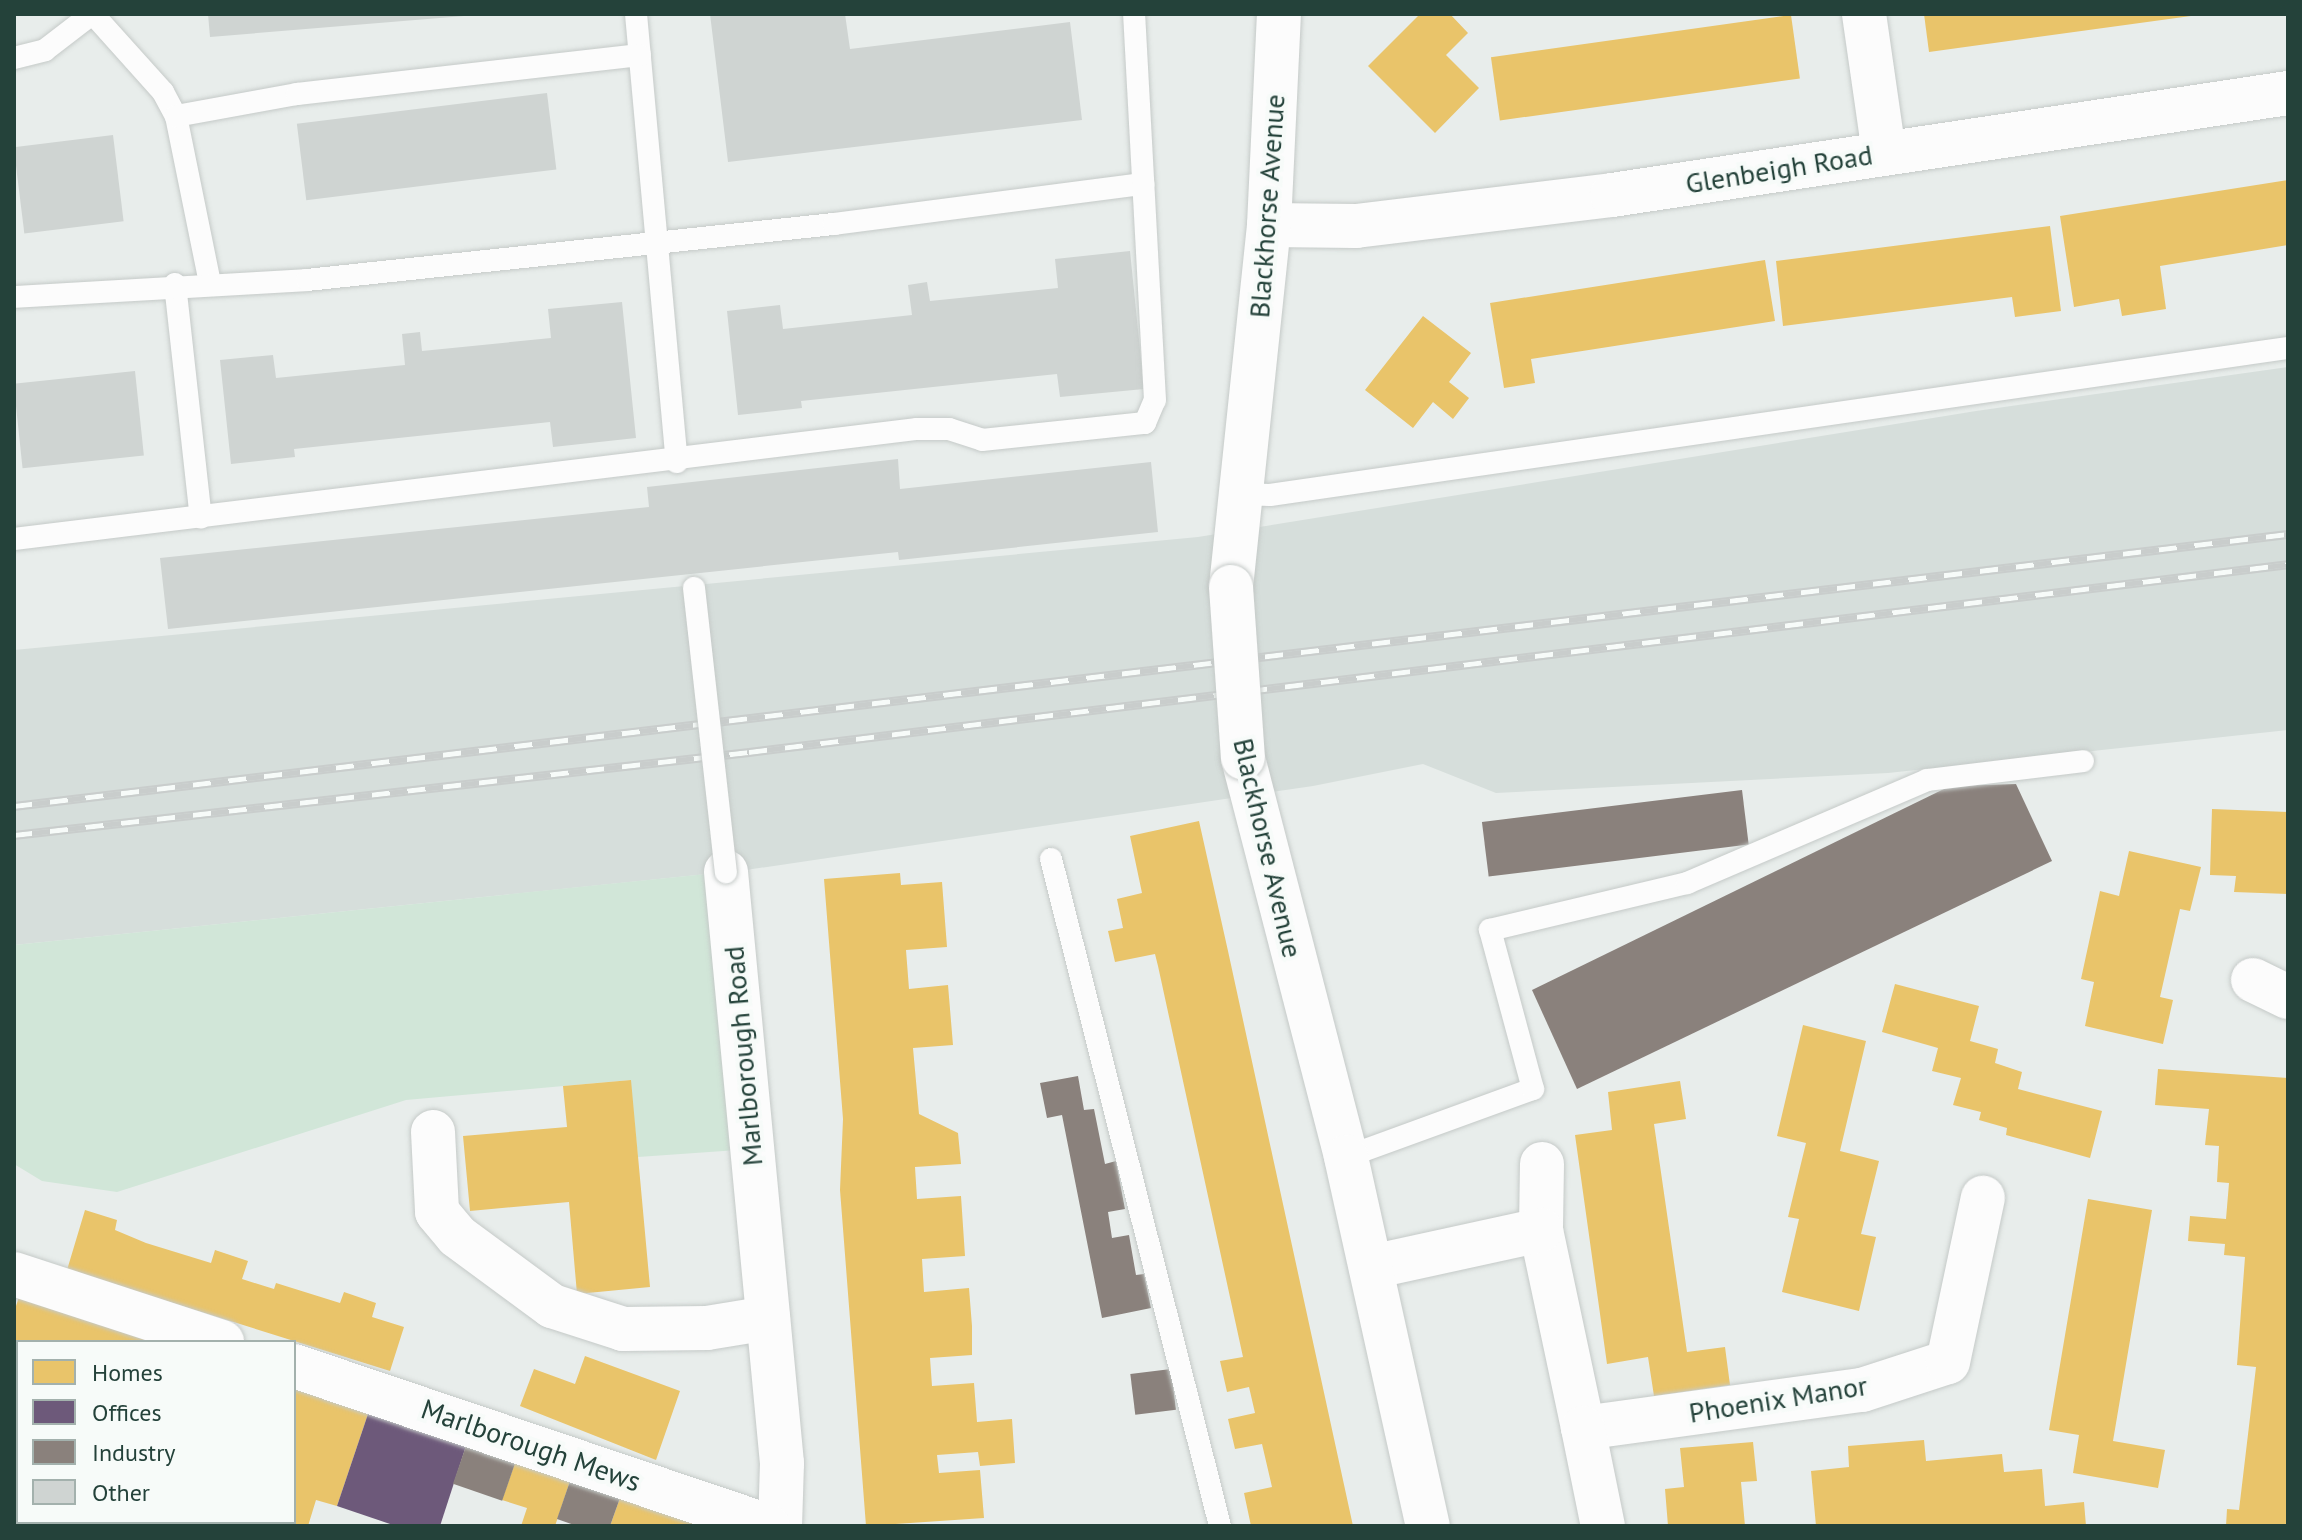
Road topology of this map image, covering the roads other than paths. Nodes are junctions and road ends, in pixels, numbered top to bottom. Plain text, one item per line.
1 (92, 14) edge
2 (636, 14) edge
3 (1134, 14) edge
4 (1279, 14) edge
5 (1864, 14) edge
6 (640, 55) junction
7 (14, 58) edge
8 (2288, 93) edge
9 (176, 116) junction
10 (1884, 153) junction
11 (1143, 184) junction
12 (1269, 225) junction
13 (657, 243) junction
14 (210, 283) junction
15 (175, 284) junction
16 (14, 297) edge
17 (2288, 348) edge
18 (677, 462) junction
19 (1240, 494) junction
20 (201, 518) junction
21 (14, 539) edge
22 (694, 588) dead end
23 (2083, 761) dead end
24 (1051, 859) dead end
25 (726, 872) joint
26 (433, 1132) dead end
27 (1346, 1157) junction
28 (1542, 1164) dead end
29 (1983, 1198) dead end
30 (1541, 1230) junction
31 (1371, 1267) junction
32 (14, 1274) edge
33 (768, 1318) junction
34 (216, 1340) edge
35 (296, 1367) edge
36 (1583, 1428) junction
37 (768, 1526) edge
38 (780, 1526) edge
39 (1220, 1526) edge
40 (1428, 1526) edge
41 (1603, 1526) edge

1 - 7 lane
1 - 9 lane
2 - 6 lane
3 - 11 lane
4 - 12 street, Blackhorse Avenue
5 - 10 street
6 - 9 lane
6 - 13 lane
8 - 10 street, Glenbeigh Road
9 - 14 lane
10 - 12 street, Glenbeigh Road
11 - 13 lane
11 - 18 lane
12 - 19 street, Blackhorse Avenue
13 - 14 lane
13 - 18 lane
14 - 15 lane
15 - 16 lane
15 - 20 lane
17 - 19 lane
18 - 20 lane
19 - 27 street, Blackhorse Avenue, bridge
20 - 21 lane
22 - 25 lane, Marlborough Road, bridge
23 - 27 lane
24 - 39 lane
25 - 33 street, Marlborough Road
26 - 33 street
27 - 31 street, Blackhorse Avenue
28 - 30 street
29 - 36 street, Phoenix Manor
30 - 31 street
30 - 36 street
31 - 40 street, Blackhorse Avenue
32 - 34 street
33 - 38 street, Marlborough Road
35 - 37 street, Marlborough Mews
36 - 41 street

